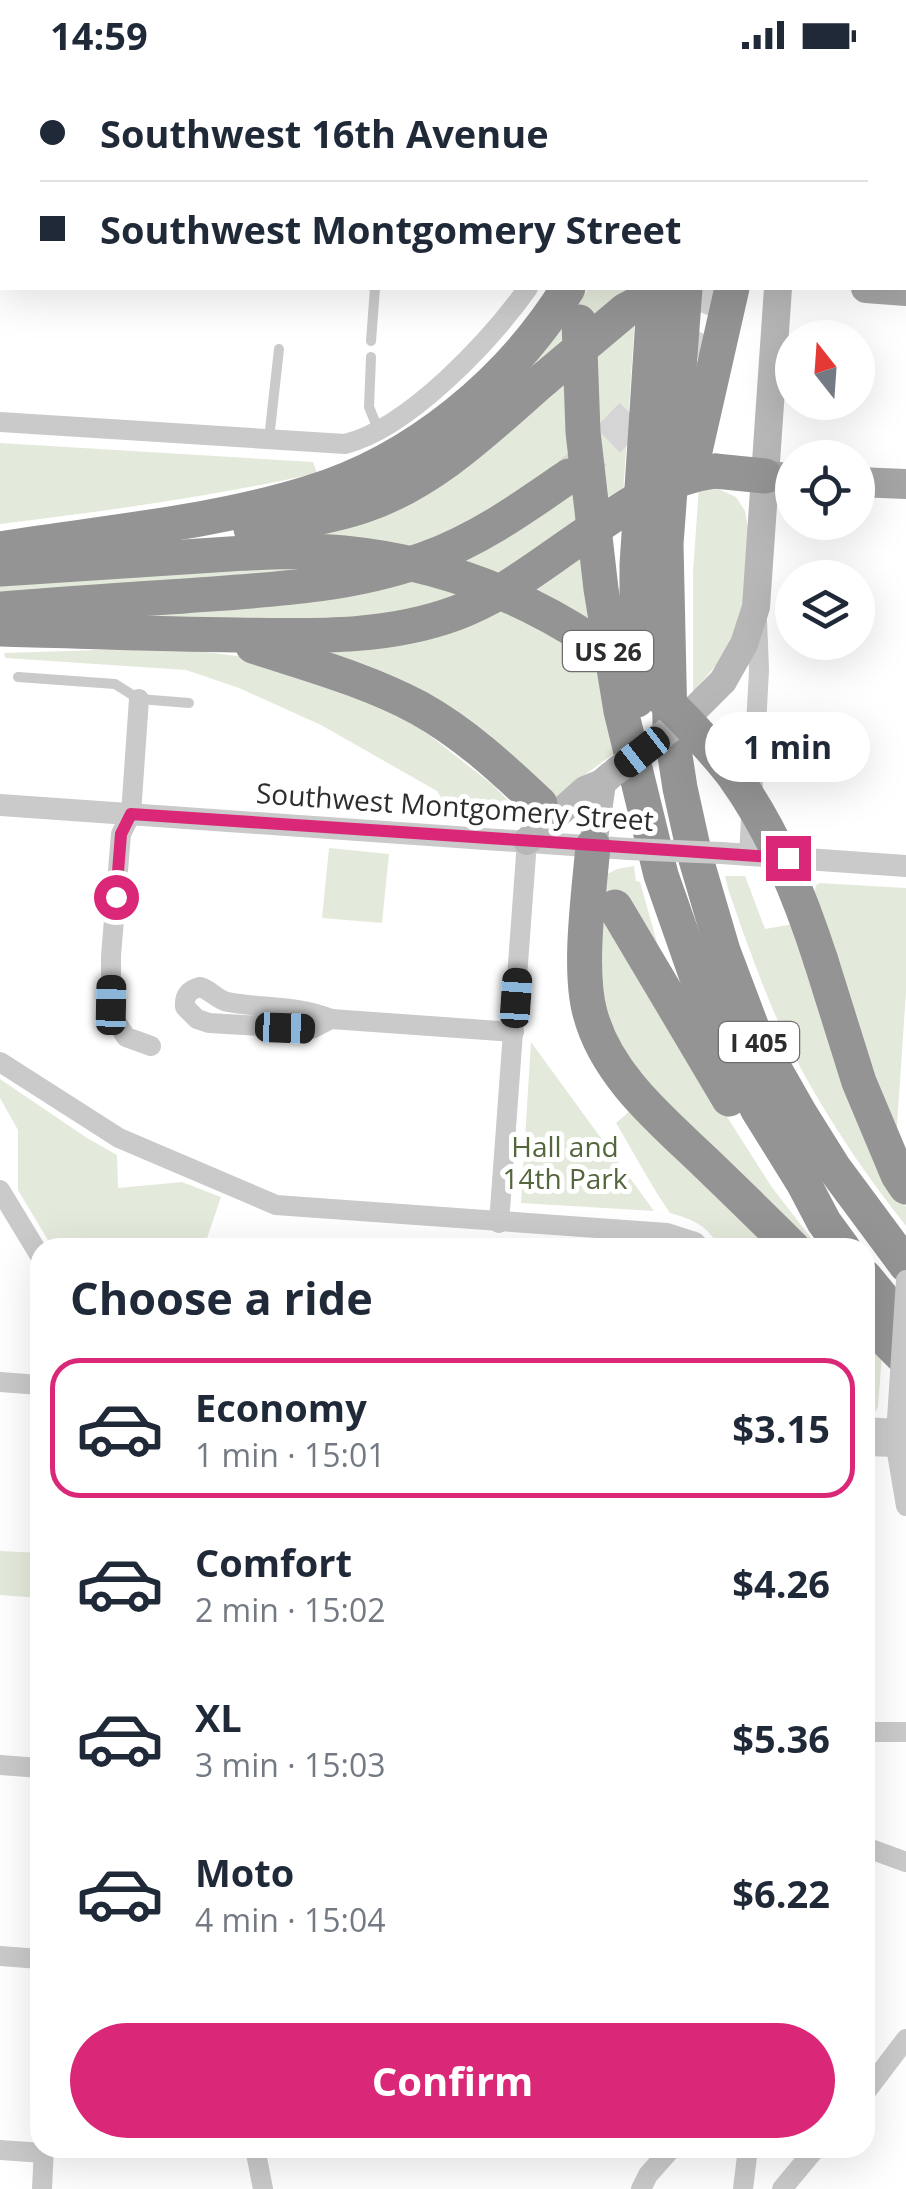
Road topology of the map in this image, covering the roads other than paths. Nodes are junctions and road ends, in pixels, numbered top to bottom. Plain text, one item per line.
1 (375, 290) edge
2 (526, 290) edge
3 (567, 290) edge
4 (655, 290) edge
5 (664, 290) edge
6 (685, 290) edge
7 (732, 290) edge
8 (778, 290) edge
9 (579, 322) dead end
10 (371, 341) dead end
11 (279, 348) dead end
12 (371, 357) dead end
13 (0, 422) edge
14 (379, 430) junction
15 (269, 439) junction
16 (779, 440) edge
17 (569, 476) tunnel mouth
18 (775, 477) edge
19 (875, 483) edge
20 (906, 484) edge
21 (775, 500) edge
22 (120, 533) junction
23 (666, 544) junction
24 (0, 549) edge
25 (0, 569) edge
26 (756, 607) junction
27 (0, 609) edge
28 (0, 628) edge
29 (218, 635) junction
30 (18, 677) dead end
31 (139, 699) junction
32 (188, 704) dead end
33 (620, 782) junction
34 (540, 804) dead end
35 (0, 805) edge
36 (131, 814) junction
37 (527, 841) junction
38 (592, 846) junction
39 (748, 856) junction
40 (906, 866) edge
41 (615, 907) dead end
42 (331, 1019) junction
43 (514, 1032) junction
44 (151, 1046) dead end
45 (0, 1062) edge
46 (906, 1187) edge
47 (0, 1190) edge
48 (499, 1222) junction
49 (834, 1235) edge
50 (681, 1238) edge
51 (782, 1238) edge
52 (30, 1240) edge
53 (906, 1265) edge
54 (906, 1280) edge
55 (875, 1288) edge
56 (906, 1327) edge
57 (875, 1330) edge
58 (906, 1360) edge
59 (0, 1382) edge
60 (30, 1384) edge
61 (875, 1429) edge
62 (896, 1432) junction
63 (875, 1441) edge
64 (906, 1506) edge
65 (875, 1732) edge
66 (906, 1732) edge
67 (0, 1765) edge
68 (30, 1767) edge
69 (875, 1850) edge
70 (906, 1862) edge
71 (0, 1956) edge
72 (30, 1958) edge
73 (906, 2040) edge
74 (875, 2080) edge
75 (0, 2150) edge
76 (30, 2150) edge
77 (44, 2158) edge
78 (257, 2158) edge
79 (663, 2158) edge
80 (747, 2158) edge
81 (808, 2158) edge
82 (42, 2189) edge
83 (263, 2189) edge
84 (640, 2189) edge
85 (743, 2189) edge
86 (782, 2189) edge

1 - 10 lane
2 - 14 street
3 - 22 highway
4 - 33 highway, I 405
5 - 22 highway, bridge
6 - 23 highway, I 405
7 - 23 highway
8 - 16 main road
9 - 33 highway
11 - 15 lane
12 - 14 lane
13 - 15 street
14 - 15 street
17 - 27 highway
18 - 29 highway, bridge
19 - 20 main road
21 - 26 main road
22 - 24 highway
23 - 53 highway, I 405
25 - 46 highway, US 26, bridge
26 - 33 main road, bridge
26 - 39 street
28 - 29 highway
29 - 34 highway
30 - 31 lane
31 - 32 lane
31 - 36 street
33 - 37 main road
33 - 38 main road
33 - 49 highway, I 405
35 - 36 street, Southwest Montgomery Street
36 - 37 street, Southwest Montgomery Street
36 - 44 street
37 - 38 street, Southwest Montgomery Street
37 - 43 street
38 - 39 street, Southwest Montgomery Street, bridge
38 - 51 highway
39 - 40 street, Southwest Montgomery Street
41 - 49 highway
42 - 42 street
42 - 43 street
43 - 48 street
45 - 48 street
47 - 52 street
48 - 50 street
54 - 62 street, bridge
55 - 56 highway
57 - 58 highway
59 - 60 street
61 - 62 street
62 - 63 street
62 - 64 street
65 - 66 street
67 - 68 street
69 - 70 street
71 - 72 street
73 - 74 street
75 - 76 street
77 - 82 street
78 - 83 street
79 - 84 street
80 - 85 street
81 - 86 street

